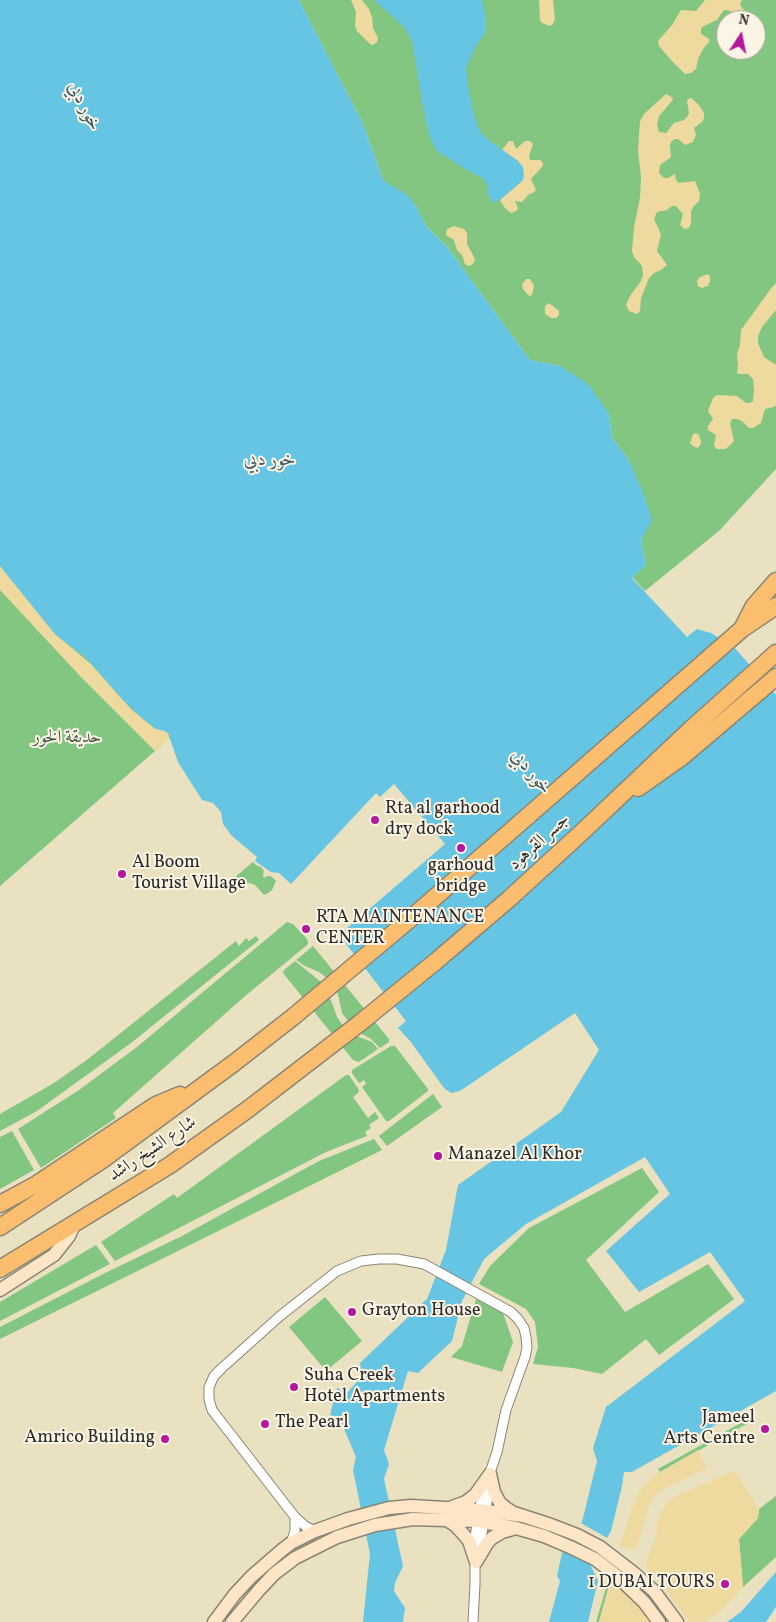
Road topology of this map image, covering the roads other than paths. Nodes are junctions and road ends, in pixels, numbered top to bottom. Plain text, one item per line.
1 (773, 584) edge
2 (776, 606) edge
3 (742, 629) junction
4 (776, 653) edge
5 (776, 677) edge
6 (616, 800) junction
7 (293, 1017) joint
8 (322, 1053) joint
9 (196, 1091) junction
10 (0, 1204) edge
11 (74, 1225) junction
12 (0, 1227) edge
13 (0, 1269) edge
14 (0, 1290) edge
15 (490, 1474) junction
16 (412, 1512) junction
17 (448, 1513) junction
18 (482, 1516) junction
19 (523, 1516) junction
20 (295, 1517) junction
21 (516, 1528) junction
22 (315, 1531) junction
23 (291, 1543) junction
24 (476, 1562) junction
25 (214, 1622) edge
26 (232, 1622) edge
27 (473, 1622) edge
28 (659, 1622) edge
29 (677, 1622) edge

1 - 3 highway
2 - 3 highway
3 - 7 highway, جسر القرهود
4 - 6 highway, جسر القرهود
5 - 6 highway
6 - 8 highway, جسر القرهود
7 - 9 highway, شارع الشيخ راشد
8 - 11 highway, شارع الشيخ راشد
9 - 10 highway
9 - 12 highway, شارع الشيخ راشد
11 - 13 highway, شارع الشيخ راشد
11 - 14 street
15 - 17 street
15 - 18 street
15 - 19 street
15 - 20 street
16 - 17 street
16 - 22 street
16 - 26 street
17 - 18 street
17 - 24 street
18 - 19 street
18 - 21 street
18 - 24 street
19 - 29 street
20 - 22 street
20 - 23 street
21 - 24 street
21 - 28 street
22 - 23 street
23 - 25 street
24 - 27 street

